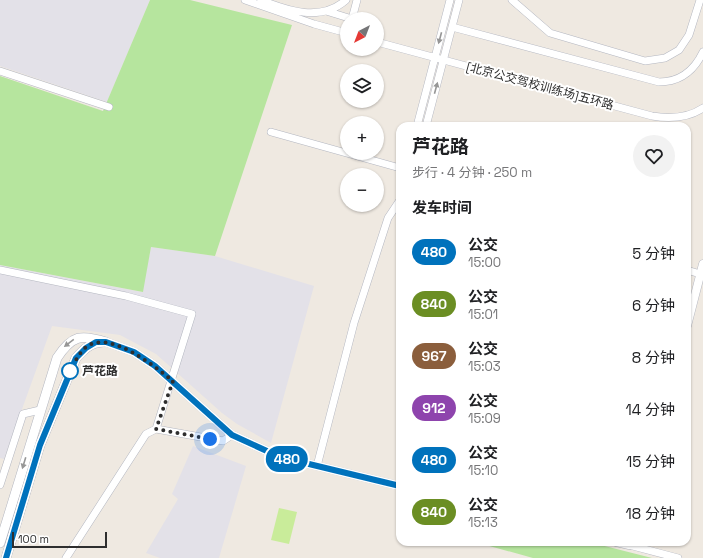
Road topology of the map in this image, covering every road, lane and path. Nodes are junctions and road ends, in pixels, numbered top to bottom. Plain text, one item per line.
1 (245, 0) edge
2 (261, 0) edge
3 (346, 0) edge
4 (357, 0) edge
5 (450, 0) edge
6 (459, 0) edge
7 (512, 0) edge
8 (700, 0) edge
9 (324, 11) junction
10 (354, 12) edge
11 (340, 16) edge
12 (452, 27) junction
13 (340, 31) edge
14 (384, 44) edge
15 (703, 52) edge
16 (434, 58) junction
17 (443, 60) junction
18 (0, 71) edge
19 (109, 108) dead end
20 (703, 108) edge
21 (418, 122) edge
22 (427, 122) edge
23 (271, 132) dead end
24 (396, 167) edge
25 (396, 206) edge
26 (703, 264) edge
27 (0, 270) edge
28 (691, 271) edge
29 (700, 274) junction
30 (691, 310) edge
31 (106, 342) junction
32 (173, 381) junction
33 (40, 410) junction
34 (156, 429) junction
35 (232, 435) junction
36 (317, 466) junction
37 (0, 485) edge
38 (396, 485) edge
39 (0, 543) edge
40 (637, 546) edge
41 (6, 558) edge
42 (66, 558) edge
43 (678, 558) edge

1 - 13 street
2 - 9 street
3 - 9 street
4 - 10 street
5 -> 16 street
6 - 12 street
7 - 8 street
9 - 11 street
12 - 15 street
12 - 17 street
14 - 16 street, [北京公交驾校训练场]五环路
16 - 17 street, [北京公交驾校训练场]五环路
16 - 21 street
17 - 20 street, [北京公交驾校训练场]五环路
22 -> 17 street
18 - 19 street
23 - 24 street
25 - 36 street
26 - 29 street
27 - 32 street
28 - 29 street
29 - 30 street
31 - 32 street
31 -> 33 main road
31 - 41 main road
32 - 34 street
32 - 35 street
33 - 37 street
33 -> 39 main road
34 - 35 street
34 - 42 street
35 - 36 street
36 - 38 street
40 - 43 street

